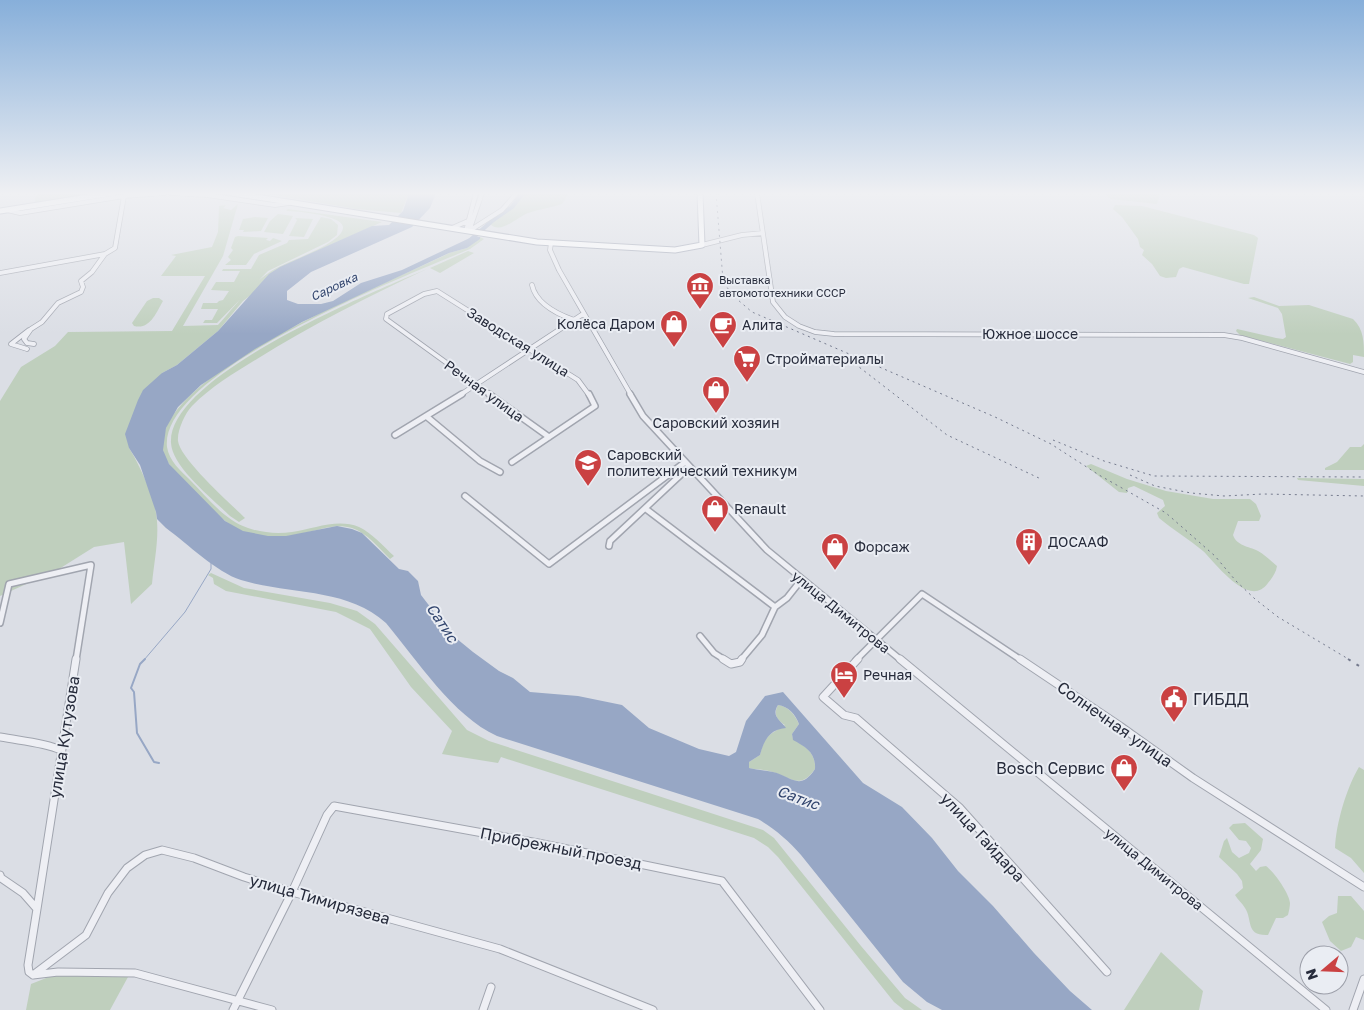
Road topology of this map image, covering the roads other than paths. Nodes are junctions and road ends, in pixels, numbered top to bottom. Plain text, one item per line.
1 (116, 240) edge
2 (529, 240) edge
3 (702, 240) edge
4 (721, 240) edge
5 (764, 240) edge
6 (550, 243) junction
7 (702, 245) junction
8 (105, 254) junction
9 (0, 273) edge
10 (532, 286) dead end
11 (583, 314) junction
12 (385, 317) joint
13 (574, 320) junction
14 (31, 329) junction
15 (34, 344) dead end
16 (27, 349) dead end
17 (529, 350) junction
18 (1364, 372) edge
19 (476, 385) junction
20 (426, 416) junction
21 (395, 435) dead end
22 (549, 436) junction
23 (512, 462) dead end
24 (686, 465) junction
25 (500, 472) dead end
26 (465, 496) dead end
27 (646, 509) junction
28 (609, 546) dead end
29 (802, 579) junction
30 (775, 607) junction
31 (0, 623) edge
32 (700, 636) dead end
33 (875, 640) junction
34 (0, 738) edge
35 (61, 750) junction
36 (0, 875) edge
37 (1364, 886) edge
38 (292, 892) junction
39 (37, 909) junction
40 (1107, 972) dead end
41 (33, 975) junction
42 (1364, 980) edge
43 (491, 987) dead end
44 (238, 1000) junction
45 (233, 1010) edge
46 (272, 1010) edge
47 (483, 1010) edge
48 (653, 1010) edge
49 (820, 1010) edge
50 (1326, 1010) edge
51 (1353, 1010) edge

1 - 8 street
2 - 6 main road
3 - 7 main road
4 - 7 street
5 - 18 street, Южное шоссе
6 - 7 main road
6 - 11 street, улица Димитрова
8 - 9 street
8 - 14 street
10 - 13 street
11 - 13 street
11 - 24 street, улица Димитрова
12 - 17 street, Заводская улица
12 - 19 street, Речная улица
13 - 17 street
14 - 15 street
14 - 16 street
17 - 19 street
17 - 22 street, Заводская улица
19 - 20 street
19 - 22 street, Речная улица
20 - 21 street
20 - 25 street
22 - 23 street
24 - 26 street
24 - 27 street
24 - 29 street, улица Димитрова
27 - 28 street
27 - 30 street
29 - 30 street
29 - 33 street, улица Димитрова
30 - 32 street
31 - 35 street, улица Кутузова
33 - 37 street, Солнечная улица
33 - 40 street, улица Гайдара
33 - 50 street, улица Димитрова
34 - 35 street
35 - 39 street, улица Кутузова
36 - 39 street
38 - 41 street, улица Тимирязева
38 - 44 street
38 - 48 street, улица Тимирязева
38 - 49 street, Прибрежный проезд
39 - 41 street, улица Кутузова
41 - 44 street
42 - 51 street
43 - 47 street
44 - 45 street
44 - 46 street

